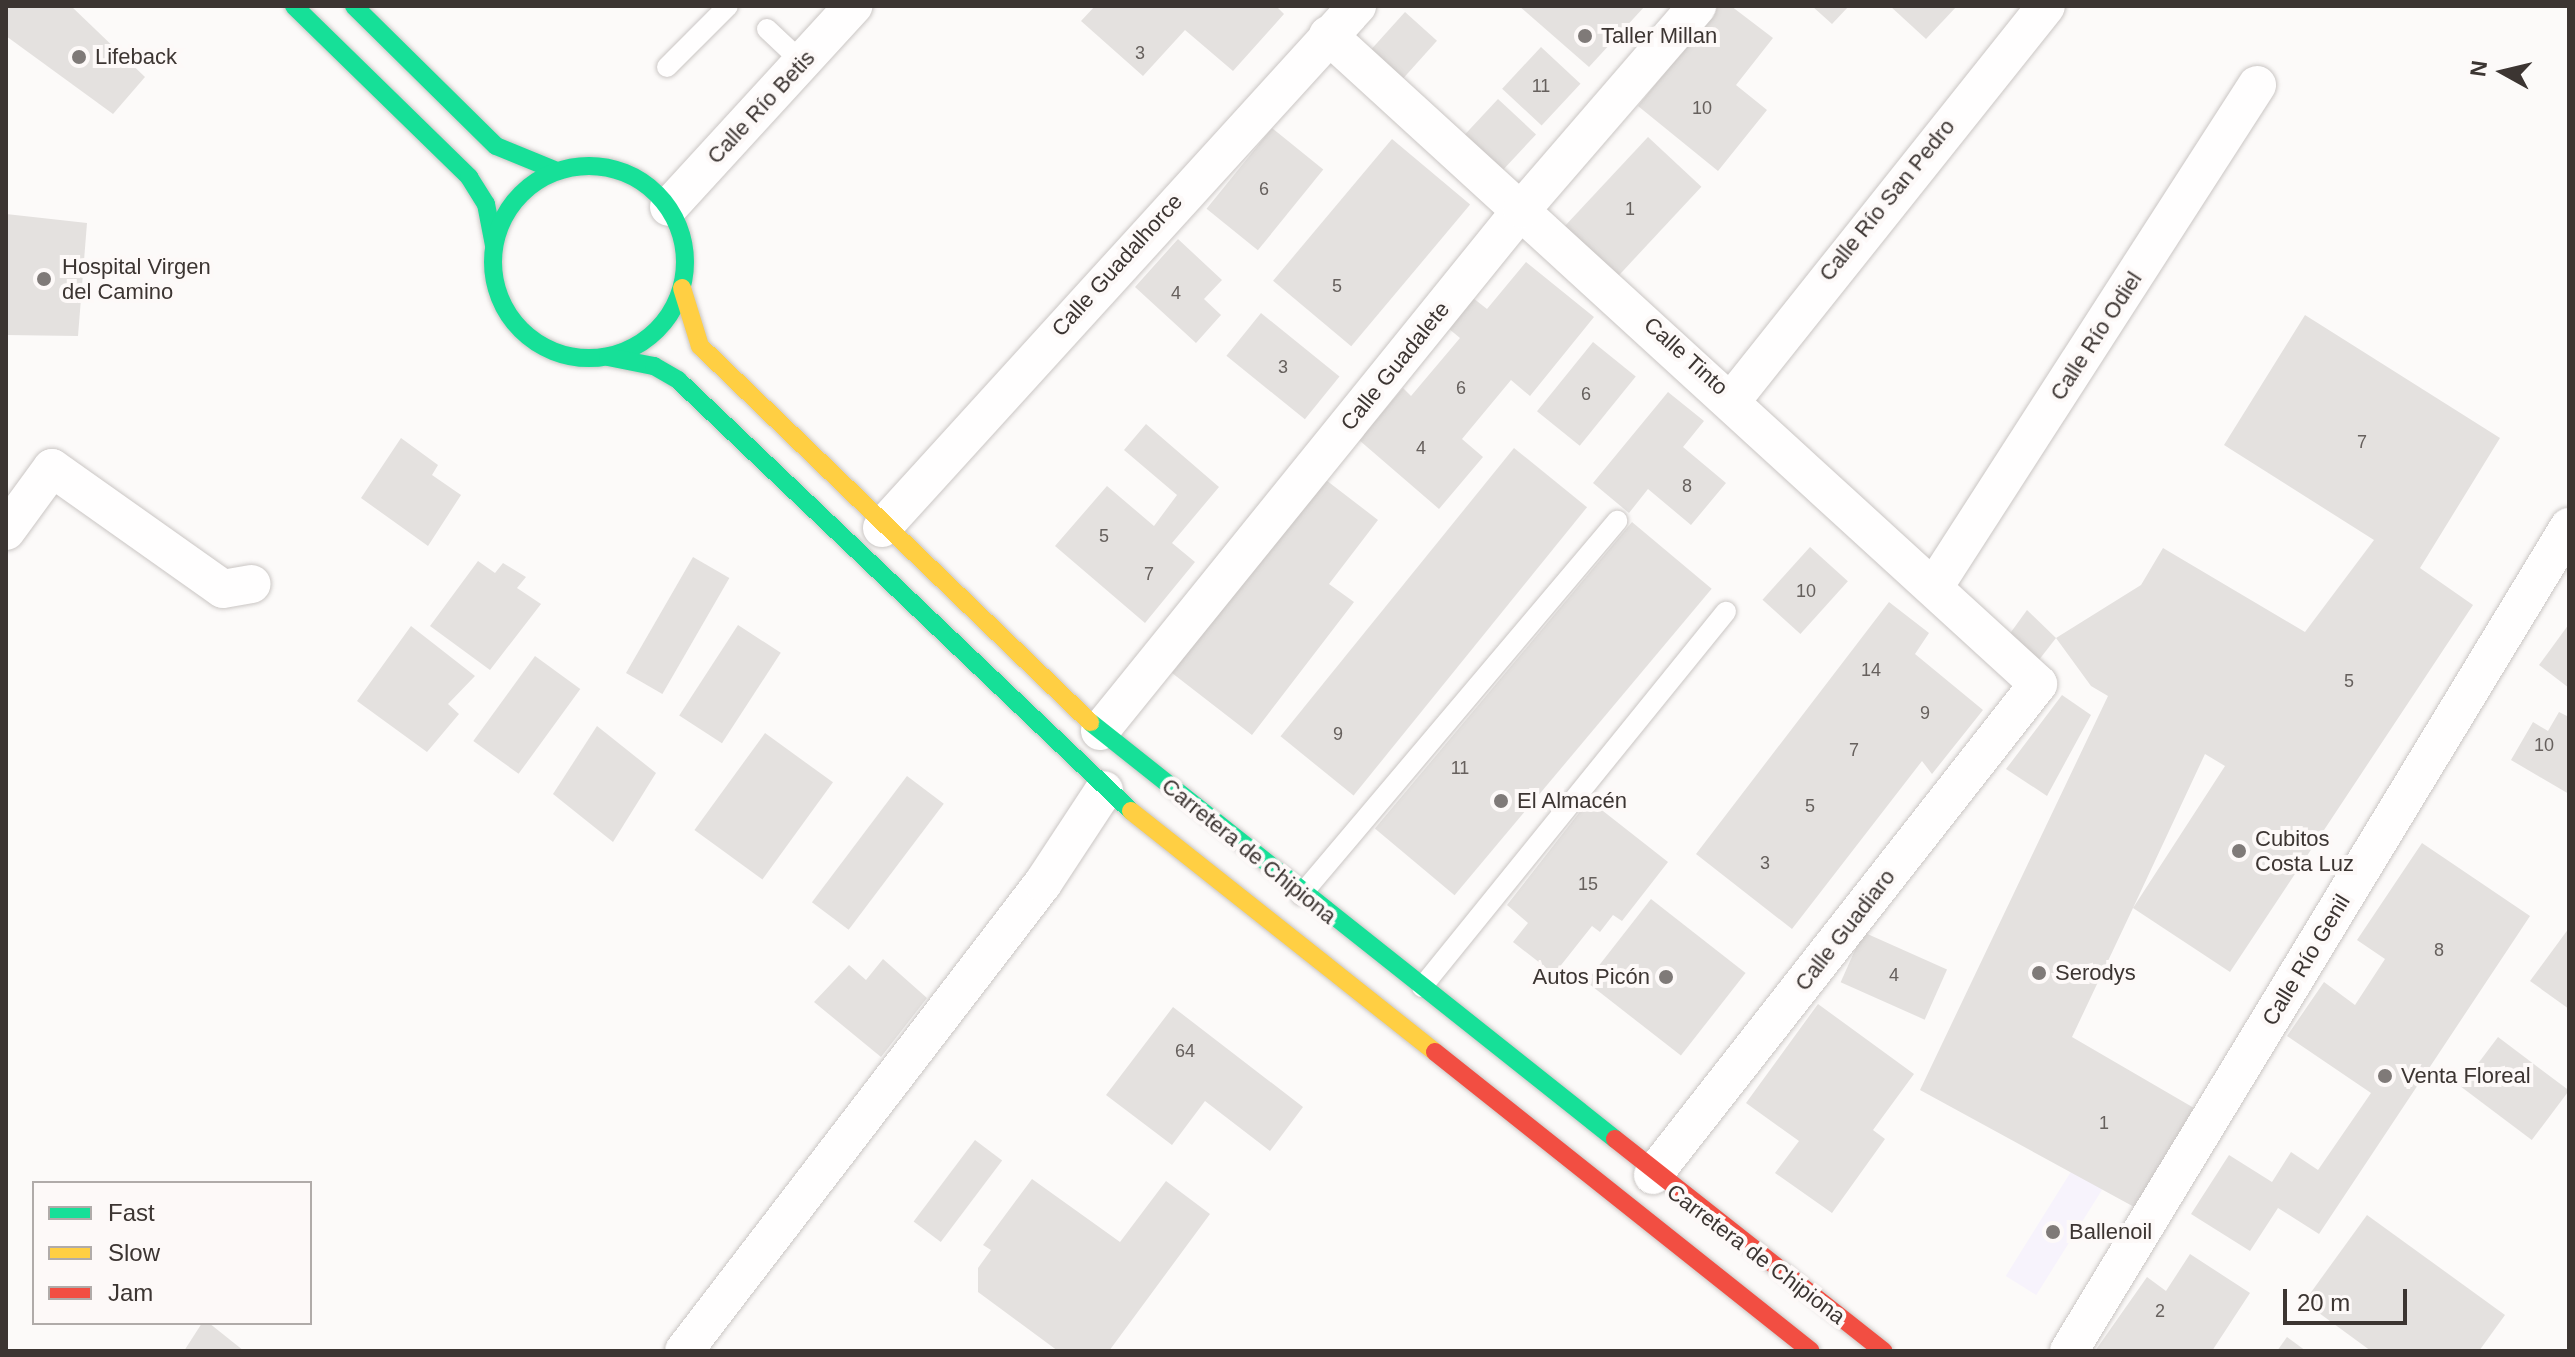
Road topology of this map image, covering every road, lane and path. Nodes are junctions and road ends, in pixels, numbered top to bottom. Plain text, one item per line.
1 (294, 6) edge
2 (354, 6) edge
3 (728, 6) edge
4 (853, 6) edge
5 (1357, 6) edge
6 (1697, 6) edge
7 (2046, 6) edge
8 (767, 29) dead end
9 (1328, 35) junction
10 (803, 63) junction
11 (667, 67) dead end
12 (2257, 85) dead end
13 (557, 171) junction
14 (669, 207) junction
15 (1522, 209) junction
16 (494, 245) junction
17 (682, 288) junction
18 (608, 357) junction
19 (1733, 399) junction
20 (1617, 521) dead end
21 (2569, 527) edge
22 (882, 528) junction
23 (6, 531) edge
24 (252, 584) dead end
25 (1934, 587) junction
26 (1726, 612) dead end
27 (2038, 684) joint
28 (1100, 731) junction
29 (1104, 790) junction
30 (1301, 895) junction
31 (1422, 987) junction
32 (1653, 1175) junction
33 (684, 1351) edge
34 (1811, 1351) edge
35 (1883, 1351) edge
36 (2069, 1351) edge

1 - 16 main road
2 - 13 main road
3 - 11 lane
4 - 10 street, Calle Río Betis
5 - 9 street, Calle Guadalhorce
6 - 15 street, Calle Guadalete
7 - 19 street, Calle Río San Pedro
8 - 10 lane
9 - 15 street, Calle Tinto
9 - 22 street, Calle Guadalhorce
10 - 14 street, Calle Río Betis
12 - 25 street, Calle Río Odiel
13 - 14 main road
13 - 16 main road
14 - 17 main road
15 - 19 street, Calle Tinto
15 - 28 street, Calle Guadalete
16 - 18 main road
17 - 18 main road
17 - 22 main road, Carretera de Chipiona
18 - 29 main road, Carretera de Chipiona
19 - 25 street, Calle Tinto
20 - 30 lane
21 - 36 street, Calle Río Genil
22 - 28 main road, Carretera de Chipiona
23 - 24 street
25 - 27 street, Calle Tinto
26 - 31 lane
27 - 32 street, Calle Guadiaro
28 - 30 main road, Carretera de Chipiona
29 - 33 street
29 - 34 main road, Carretera de Chipiona
30 - 31 main road, Carretera de Chipiona
31 - 32 main road, Carretera de Chipiona
32 - 35 main road, Carretera de Chipiona

